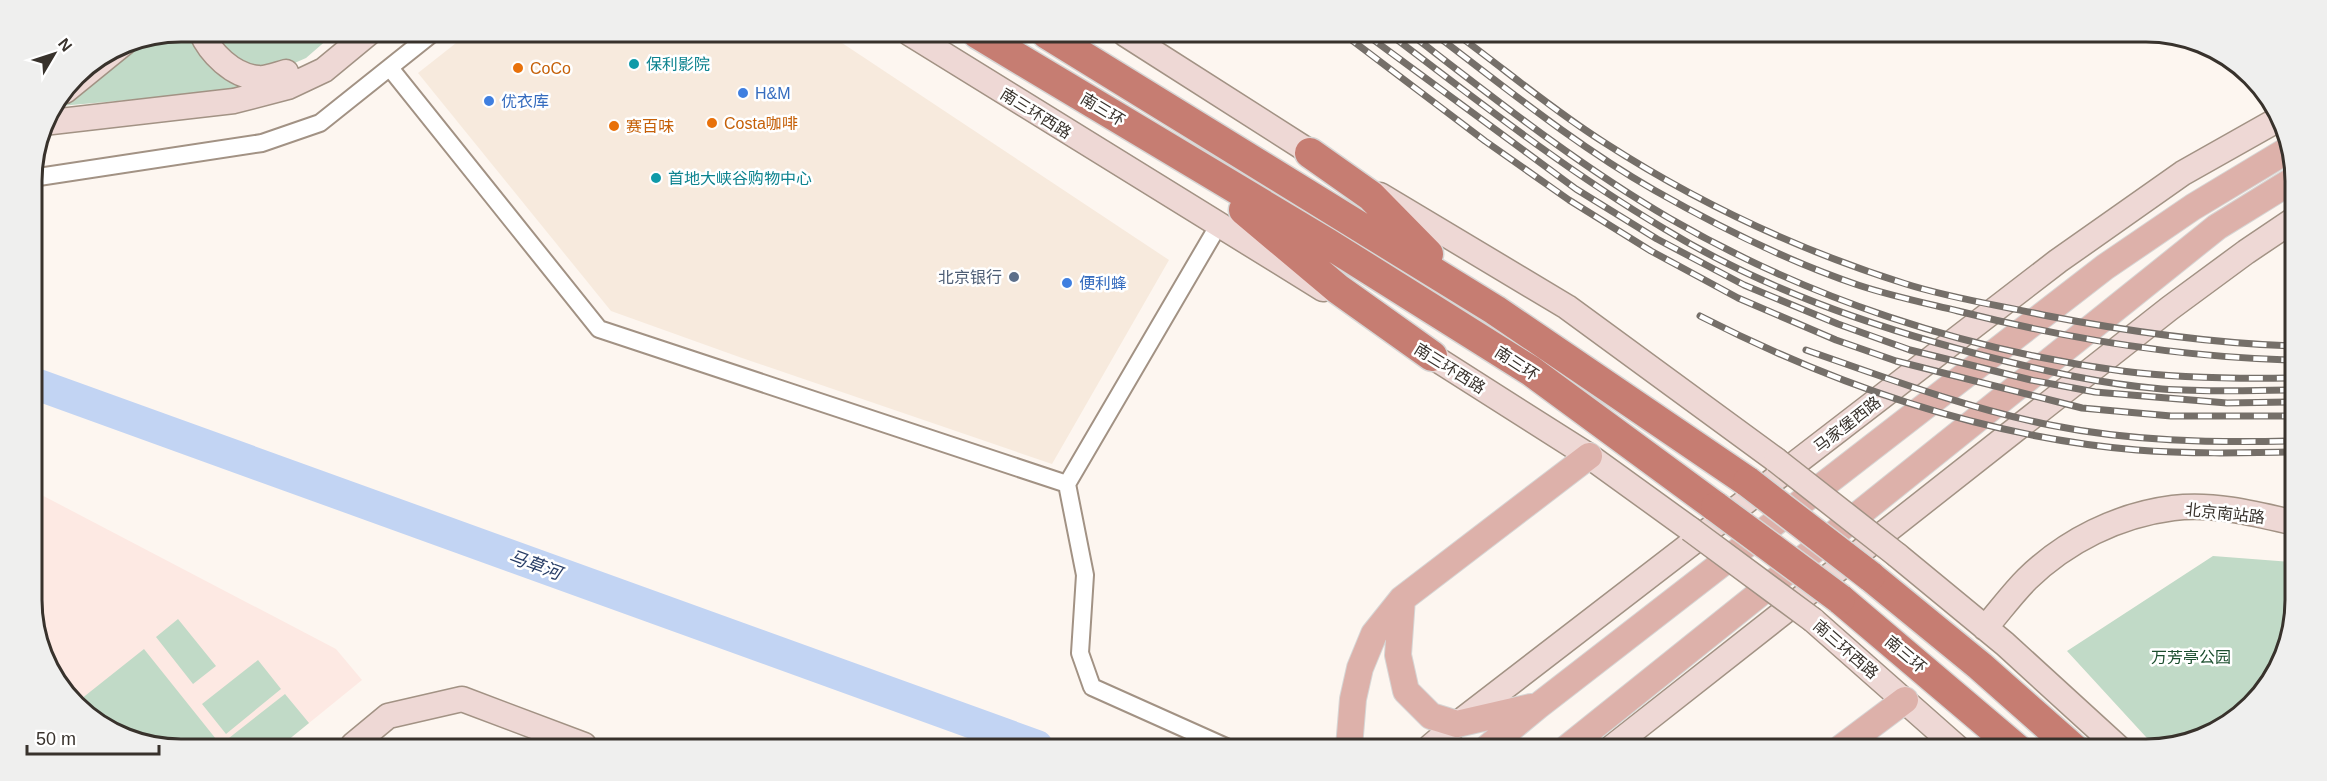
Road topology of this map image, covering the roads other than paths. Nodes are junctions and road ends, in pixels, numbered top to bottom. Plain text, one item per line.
1 (206, 42) edge
2 (332, 42) edge
3 (358, 42) edge
4 (422, 42) edge
5 (923, 42) edge
6 (991, 42) edge
7 (1060, 42) edge
8 (1138, 42) edge
9 (1149, 42) edge
10 (1160, 55) junction
11 (390, 68) junction
12 (56, 121) edge
13 (2272, 123) edge
14 (1139, 130) junction
15 (1310, 153) junction
16 (2282, 153) edge
17 (42, 176) edge
18 (2285, 185) edge
19 (1218, 226) junction
20 (2285, 226) edge
21 (1495, 309) junction
22 (1432, 356) junction
23 (1589, 456) junction
24 (1067, 484) junction
25 (2285, 521) edge
26 (1402, 599) junction
27 (1985, 628) junction
28 (1905, 700) junction
29 (1538, 706) junction
30 (1456, 724) junction
31 (360, 739) edge
32 (568, 739) edge
33 (1208, 739) edge
34 (1350, 739) edge
35 (1439, 739) edge
36 (1498, 739) edge
37 (1578, 739) edge
38 (1622, 739) edge
39 (1853, 739) edge
40 (1948, 739) edge
41 (2005, 739) edge
42 (2063, 739) edge
43 (2109, 739) edge

1 - 2 street
3 - 12 street
4 - 11 street
5 - 19 street, 南三环西路
6 - 14 highway, 南三环
7 - 21 highway, 南三环
8 - 10 street
9 - 10 street
10 - 15 street
11 - 17 street
11 - 24 street
13 - 30 street, 马家堡西路
14 - 22 highway
14 - 41 highway, 南三环, bridge
15 - 21 highway
15 - 27 street, bridge
16 - 29 main road, 马家堡西路
18 - 37 main road
19 - 22 street, 南三环西路
19 - 24 street
20 - 38 street
21 - 42 highway, 南三环, bridge
22 - 23 street, 南三环西路
23 - 26 main road
23 - 28 street, 南三环西路, bridge
24 - 33 street
25 - 27 street, 北京南站路
26 - 30 main road
26 - 34 main road
27 - 43 street
28 - 39 main road
28 - 40 street, 南三环西路
29 - 30 main road
29 - 36 main road, 马家堡西路
30 - 35 street, 马家堡西路
31 - 32 street

